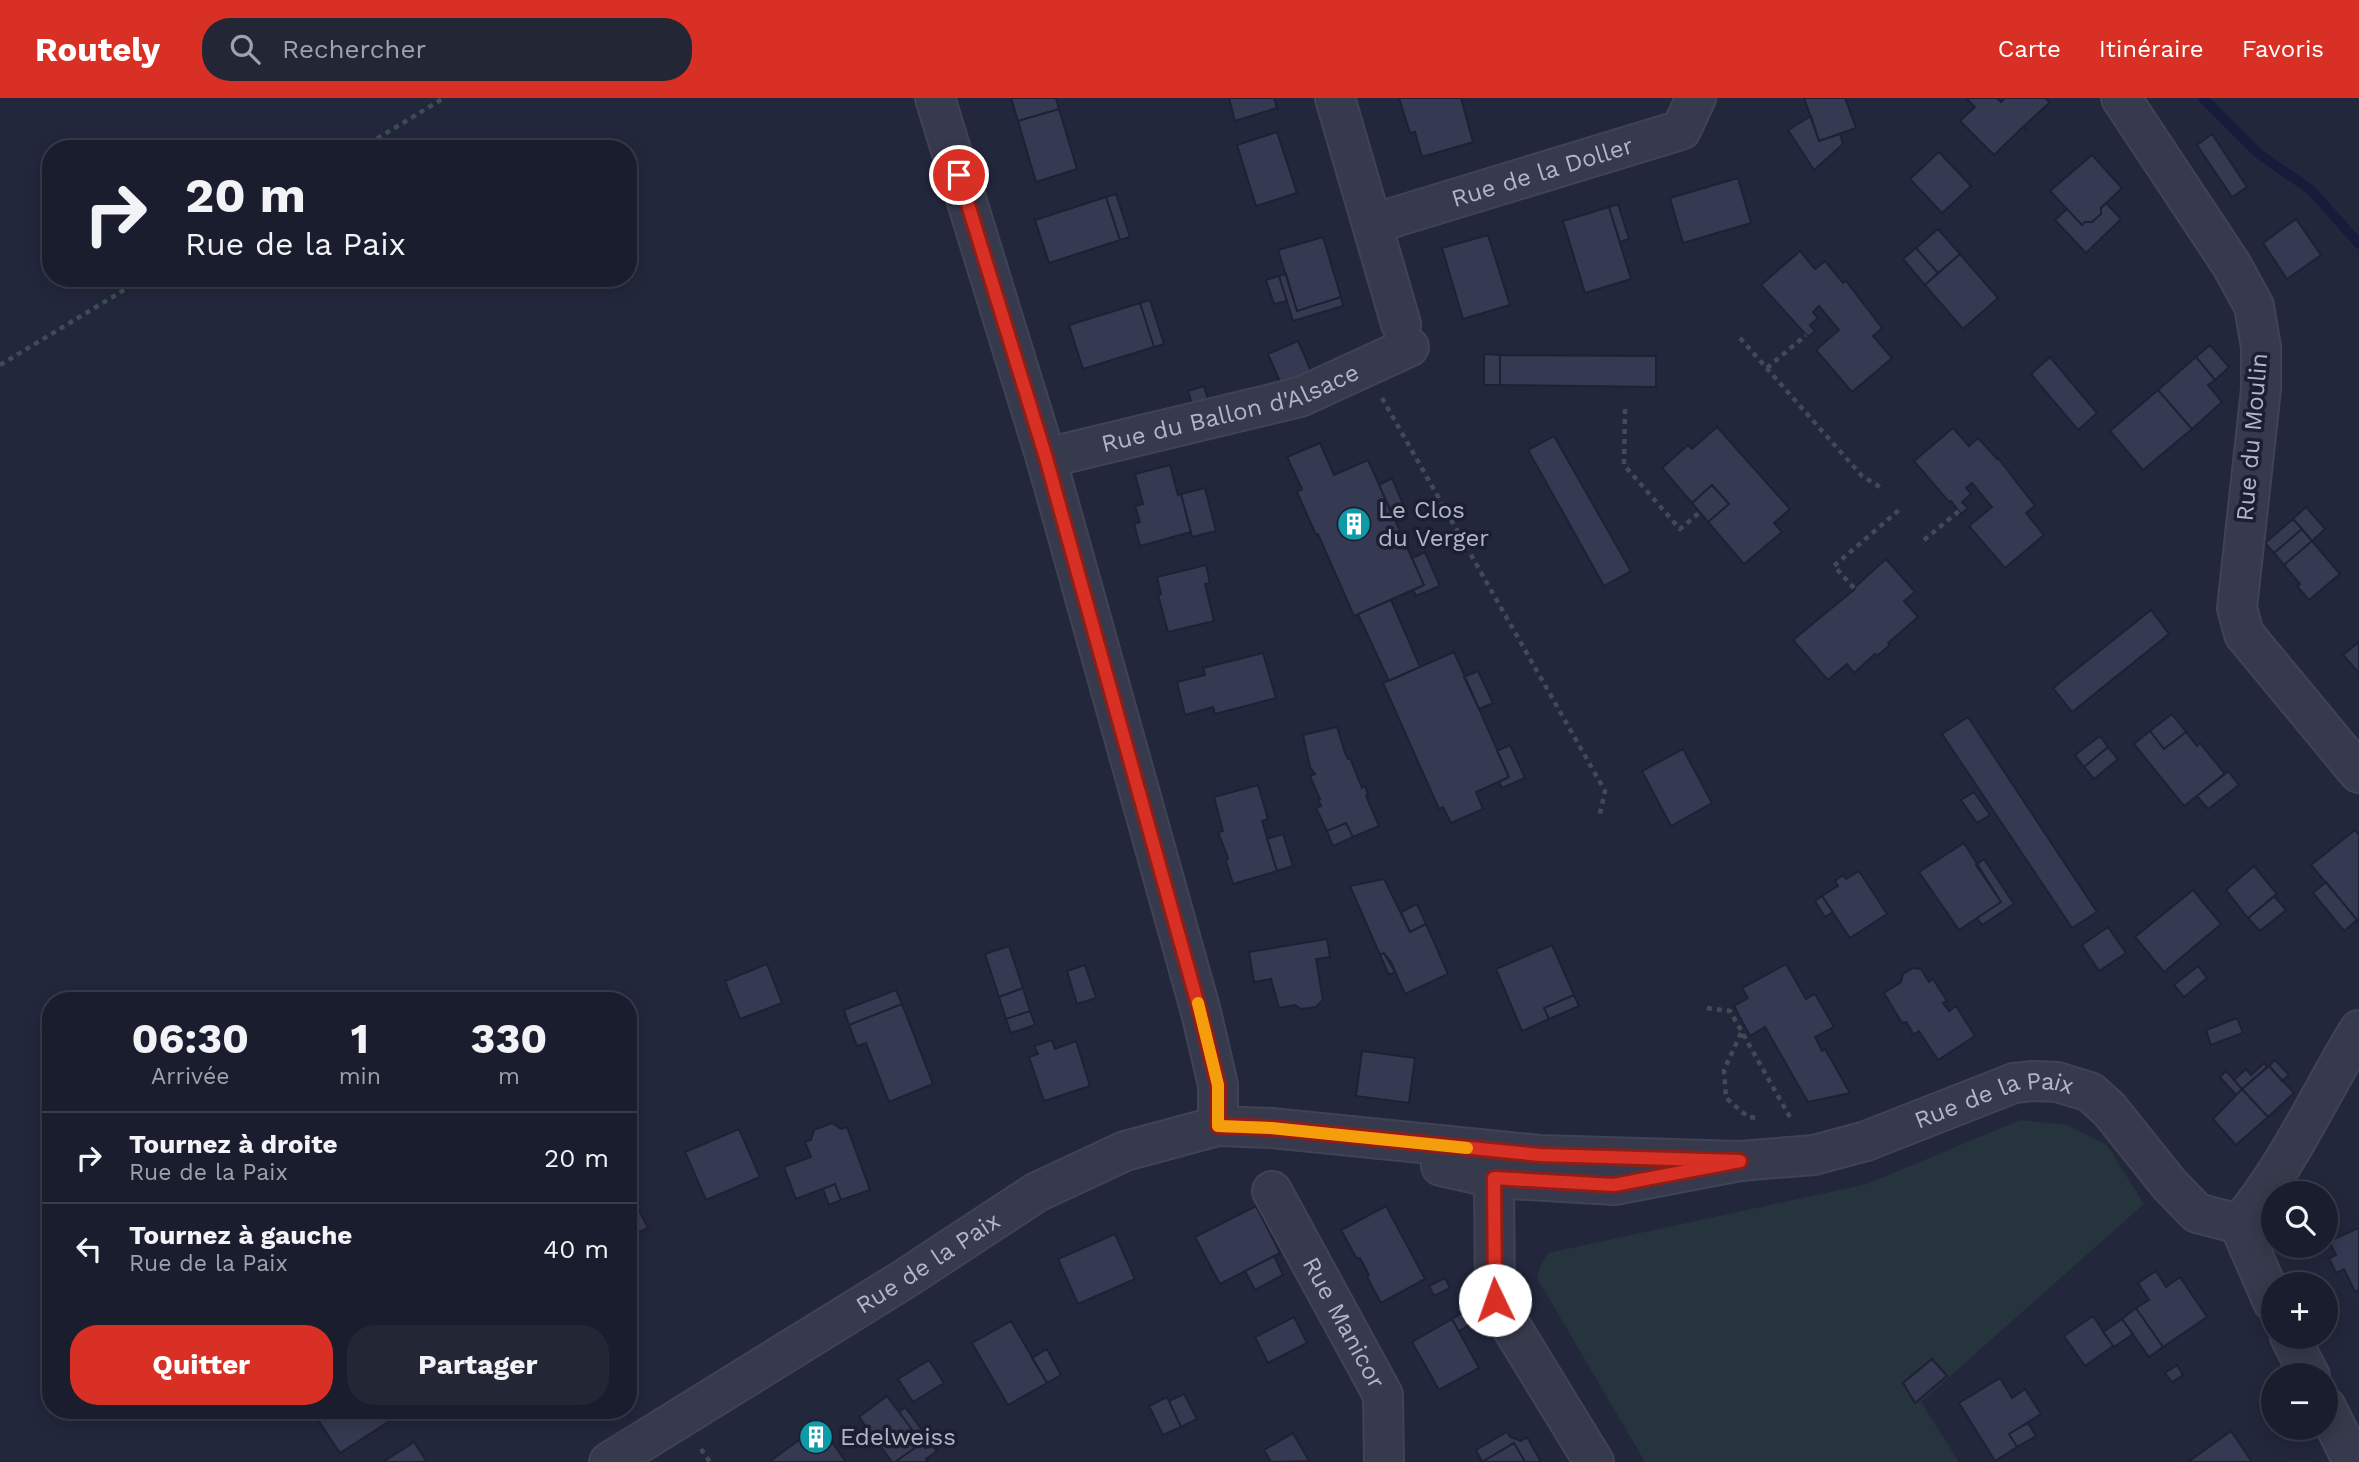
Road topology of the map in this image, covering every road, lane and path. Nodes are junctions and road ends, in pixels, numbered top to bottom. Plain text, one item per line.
1 (444, 98) edge
2 (935, 98) edge
3 (1335, 98) edge
4 (1696, 98) edge
5 (2121, 98) edge
6 (375, 140) edge
7 (1372, 224) junction
8 (129, 287) edge
9 (1806, 335) dead end
10 (1740, 338) dead end
11 (0, 365) edge
12 (1365, 367) junction
13 (1767, 368) junction
14 (1625, 409) dead end
15 (1046, 458) junction
16 (1880, 487) dead end
17 (1899, 510) dead end
18 (1700, 512) dead end
19 (1959, 512) dead end
20 (1924, 540) dead end
21 (1854, 588) dead end
22 (2359, 773) edge
23 (1599, 818) dead end
24 (1707, 1008) dead end
25 (2359, 1030) edge
26 (1742, 1032) junction
27 (1770, 1120) dead end
28 (1782, 1122) dead end
29 (1218, 1126) junction
30 (1271, 1128) junction
31 (1740, 1161) junction
32 (1494, 1178) junction
33 (1272, 1191) dead end
34 (2239, 1224) junction
35 (2261, 1275) edge
36 (2338, 1432) edge
37 (609, 1462) edge
38 (1384, 1462) edge
39 (1594, 1462) edge
40 (2353, 1462) edge

1 - 6 path
2 - 15 street
3 - 7 street
4 - 7 street, Rue de la Doller
5 - 22 street, Rue du Moulin
7 - 12 street, Rue du Ballon d'Alsace
8 - 11 path
9 - 13 path
10 - 13 path
12 - 15 street, Rue du Ballon d'Alsace
12 - 23 path
13 - 16 path
14 - 18 path
15 - 29 street
17 - 21 path
19 - 20 path
24 - 26 path
25 - 34 street
26 - 27 path
26 - 28 path
29 - 30 street, Rue de la Paix
29 - 37 street, Rue de la Paix
30 - 31 street, Rue de la Paix
30 - 32 street, Rue de la Paix
31 - 32 street, Rue de la Paix
31 - 34 street, Rue de la Paix
32 - 39 street
33 - 38 street, Rue Manicor
34 - 35 street
36 - 40 street

